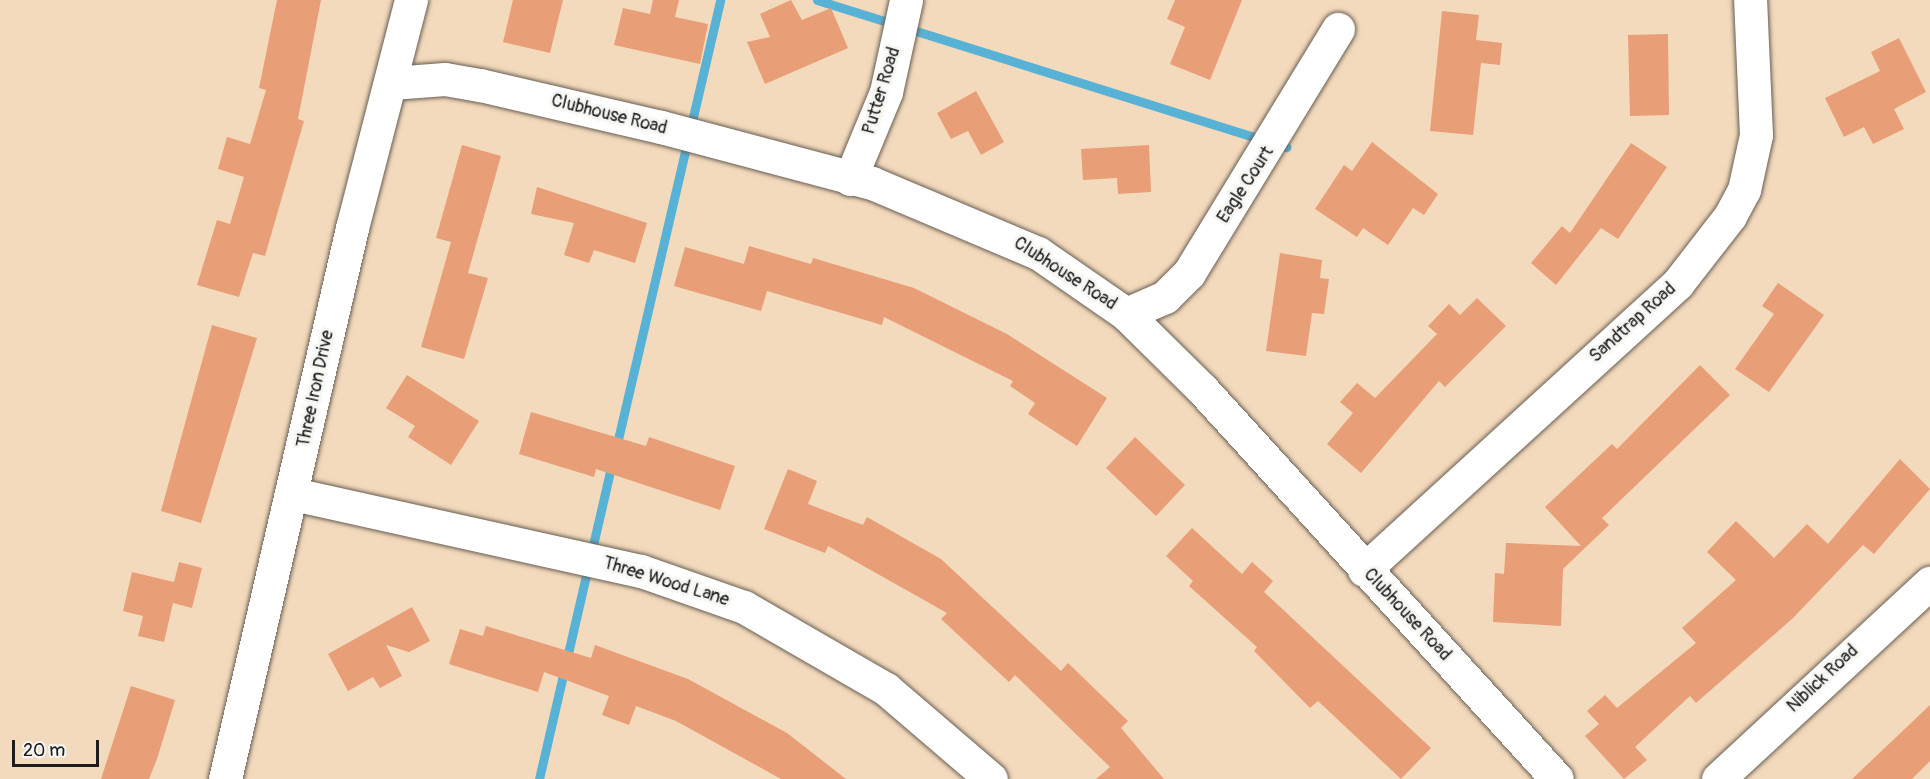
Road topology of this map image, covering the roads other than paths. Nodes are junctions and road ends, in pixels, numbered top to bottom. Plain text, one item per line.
1 (411, 0) edge
2 (906, 0) edge
3 (1750, 0) edge
4 (1338, 29) dead end
5 (391, 83) junction
6 (850, 179) junction
7 (1126, 314) junction
8 (293, 494) junction
9 (1364, 570) junction
10 (1930, 583) edge
11 (225, 779) edge
12 (991, 779) edge
13 (1557, 779) edge
14 (1719, 779) edge

1 - 5 street, Three Iron Drive
2 - 6 street, Putter Road
3 - 9 street, Sandtrap Road
4 - 7 street, Eagle Court
5 - 6 street, Clubhouse Road
5 - 8 street, Three Iron Drive
6 - 7 street, Clubhouse Road
7 - 9 street, Clubhouse Road
8 - 11 street, Three Iron Drive
8 - 12 street, Three Wood Lane
9 - 13 street, Clubhouse Road
10 - 14 street, Niblick Road

